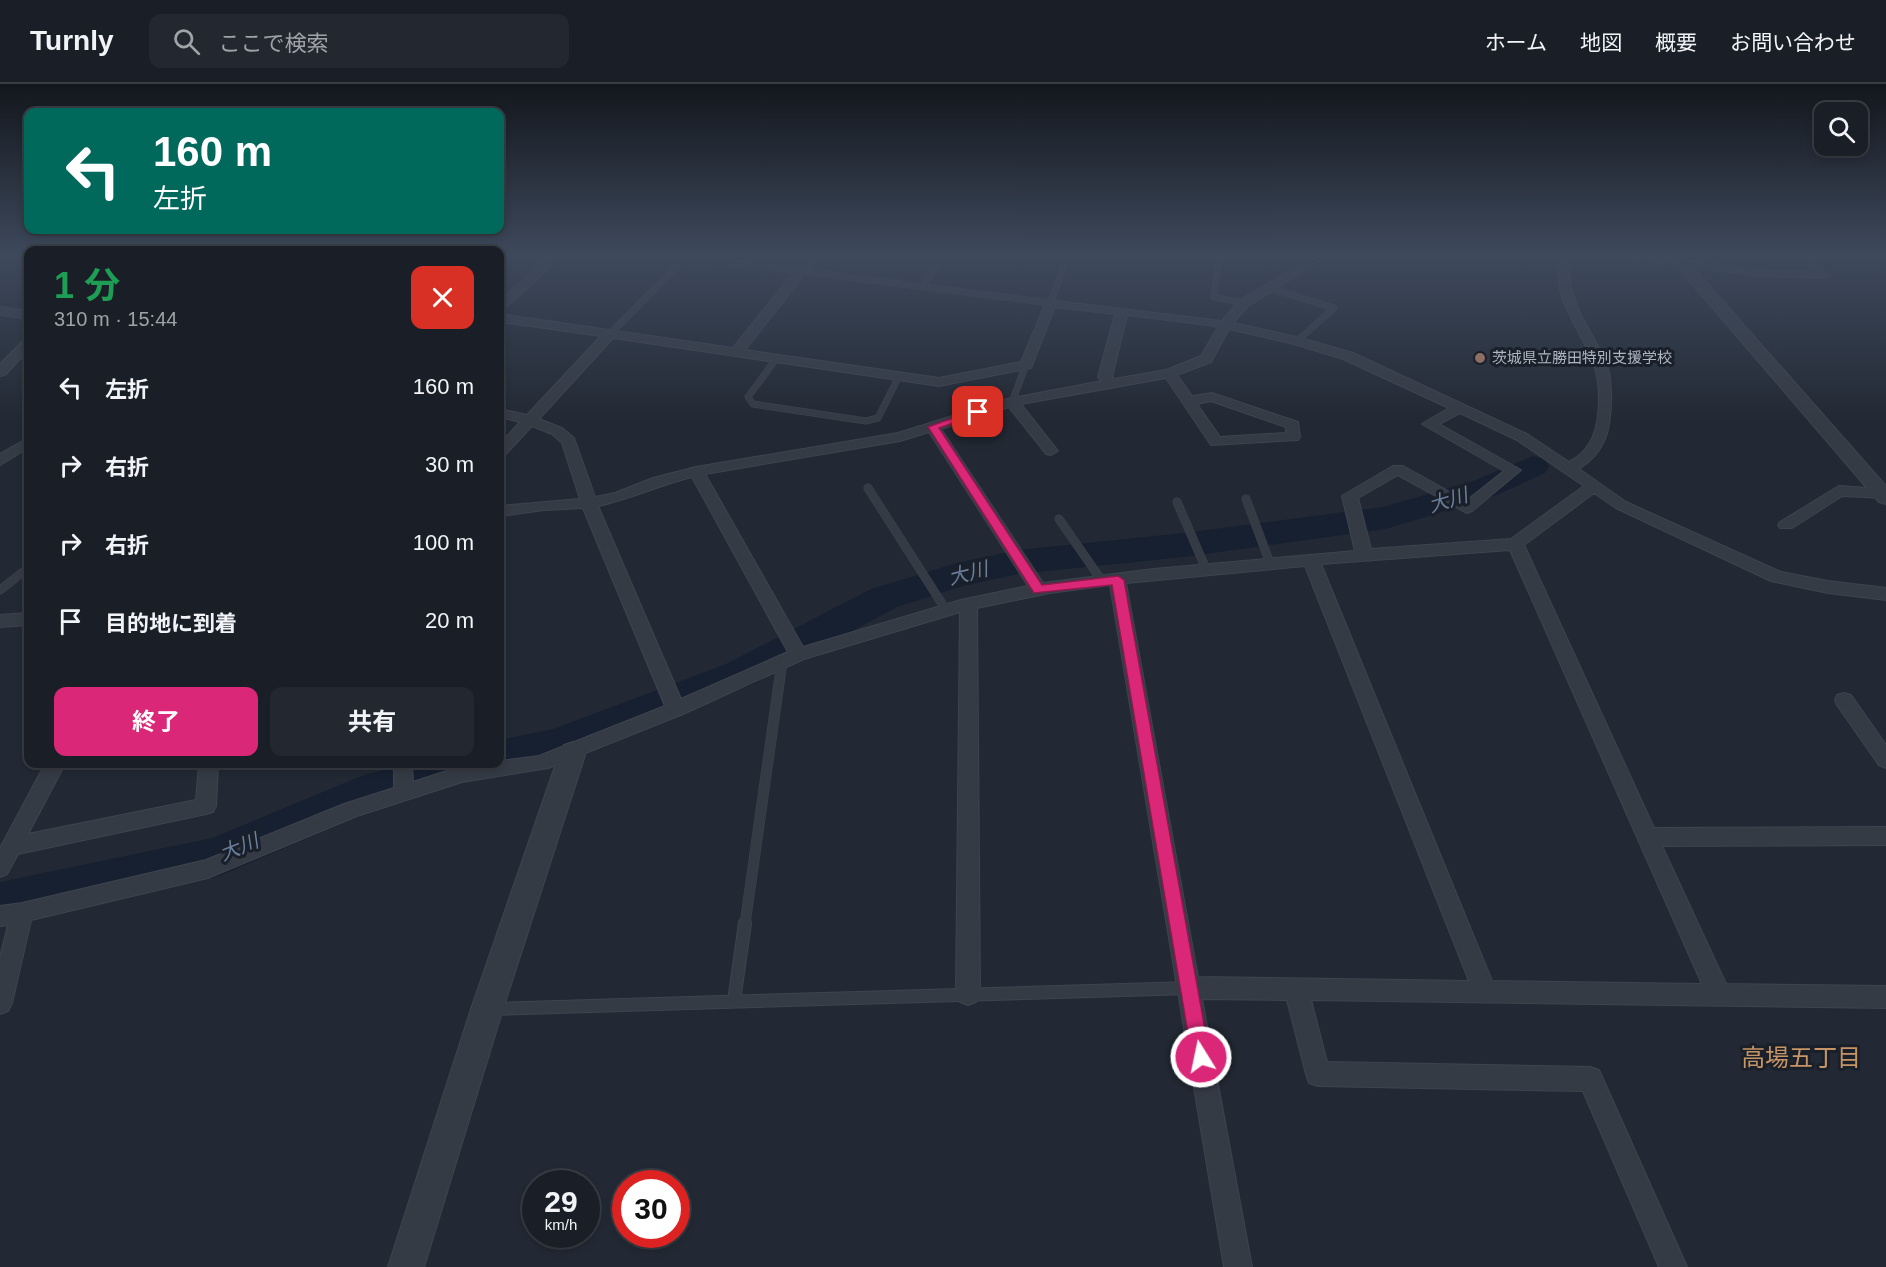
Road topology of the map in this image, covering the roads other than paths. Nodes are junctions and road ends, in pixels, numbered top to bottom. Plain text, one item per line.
1 (1, 311) edge
2 (631, 311) edge
3 (769, 311) edge
4 (1048, 311) edge
5 (1116, 311) edge
6 (1237, 311) edge
7 (1330, 311) edge
8 (1574, 311) edge
9 (1723, 311) edge
10 (1122, 312) junction
11 (24, 314) edge
12 (504, 319) edge
13 (1226, 324) junction
14 (610, 333) junction
15 (1297, 341) junction
16 (24, 347) edge
17 (736, 353) junction
18 (776, 359) junction
19 (1026, 365) junction
20 (0, 372) edge
21 (1169, 373) junction
22 (899, 376) junction
23 (1111, 384) junction
24 (1188, 401) junction
25 (1012, 402) junction
26 (1461, 407) junction
27 (504, 414) edge
28 (530, 420) junction
29 (933, 427) junction
30 (24, 445) edge
31 (504, 448) edge
32 (1051, 451) dead end
33 (0, 461) edge
34 (1570, 468) junction
35 (696, 471) junction
36 (1595, 486) junction
37 (868, 488) dead end
38 (1885, 496) edge
39 (1246, 499) dead end
40 (1178, 502) dead end
41 (589, 503) junction
42 (504, 511) edge
43 (1059, 519) dead end
44 (1786, 525) dead end
45 (1515, 544) junction
46 (1364, 555) junction
47 (1311, 560) junction
48 (1270, 563) junction
49 (1206, 569) junction
50 (24, 571) edge
51 (1110, 581) junction
52 (0, 590) edge
53 (1039, 590) junction
54 (1886, 594) edge
55 (969, 604) junction
56 (946, 610) junction
57 (24, 619) edge
58 (0, 621) edge
59 (790, 658) junction
60 (1844, 700) dead end
61 (676, 709) junction
62 (573, 752) junction
63 (1886, 760) edge
64 (53, 768) edge
65 (208, 768) edge
66 (403, 768) edge
67 (404, 793) junction
68 (1886, 836) edge
69 (1647, 837) junction
70 (13, 846) junction
71 (0, 868) edge
72 (11, 914) edge
73 (1189, 988) junction
74 (1296, 989) junction
75 (1485, 992) junction
76 (968, 994) junction
77 (1719, 995) junction
78 (1886, 997) edge
79 (734, 1001) junction
80 (0, 1003) edge
81 (487, 1009) junction
82 (406, 1267) edge
83 (1238, 1267) edge
84 (1672, 1267) edge

1 - 11 street
2 - 14 lane
3 - 17 street
4 - 19 street
5 - 10 street
6 - 13 street
7 - 15 lane
8 - 34 street
9 - 38 street
10 - 13 street
10 - 23 street
12 - 14 street
13 - 15 street
13 - 21 street
14 - 17 street
14 - 28 street
15 - 26 street
16 - 20 street
17 - 18 street
18 - 22 street
18 - 22 lane
19 - 22 street
19 - 25 lane
21 - 23 street
21 - 24 street
23 - 25 street
24 - 24 street
25 - 29 street
25 - 32 street
26 - 34 street
26 - 46 street
27 - 28 street
28 - 31 street
28 - 41 street
29 - 35 street
29 - 53 street
30 - 33 street
34 - 36 street
35 - 41 street
35 - 59 street
36 - 45 street
36 - 54 street
37 - 56 lane
38 - 44 street
39 - 48 lane
40 - 49 lane
41 - 42 street
41 - 61 street
43 - 51 lane
45 - 46 street
45 - 69 street
46 - 47 street
47 - 48 street
47 - 75 street
48 - 49 street
49 - 51 street
50 - 52 lane
51 - 53 street
51 - 73 street
53 - 55 street
55 - 56 street
55 - 76 street
56 - 59 street
57 - 58 street
59 - 61 street
59 - 79 lane
60 - 63 street
61 - 62 street
62 - 67 street
62 - 81 street
64 - 70 street
65 - 70 street
66 - 67 street
67 - 72 street
68 - 69 street
69 - 77 street
70 - 71 street
72 - 80 street
73 - 74 street
73 - 76 lane
73 - 83 street
74 - 75 street
74 - 84 street
75 - 77 street
76 - 79 lane
77 - 78 street
79 - 81 lane
81 - 82 street

